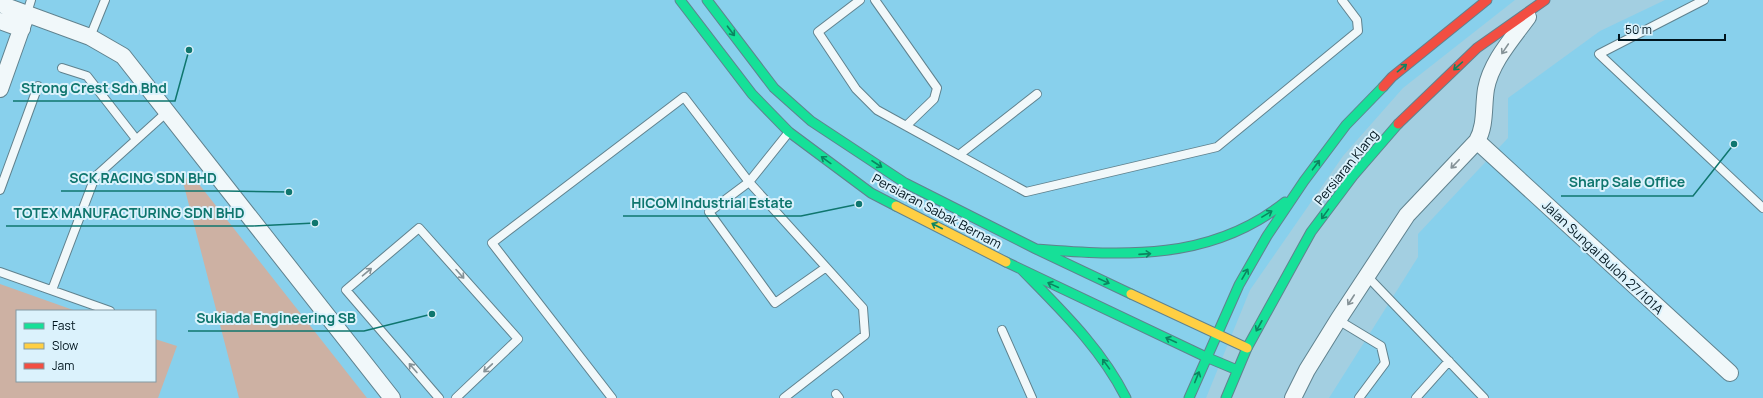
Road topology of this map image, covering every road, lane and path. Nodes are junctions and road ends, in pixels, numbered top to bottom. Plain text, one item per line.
1 (105, 0) edge
2 (680, 0) edge
3 (860, 0) edge
4 (875, 0) edge
5 (1342, 0) edge
6 (1487, 0) edge
7 (1704, 0) edge
8 (708, 1) edge
9 (1541, 3) edge
10 (0, 4) edge
11 (29, 7) edge
12 (0, 21) edge
13 (22, 29) junction
14 (90, 37) junction
15 (62, 68) dead end
16 (38, 86) dead end
17 (0, 89) edge
18 (1037, 94) dead end
19 (167, 112) junction
20 (906, 126) junction
21 (789, 132) junction
22 (136, 139) junction
23 (1477, 141) junction
24 (959, 155) junction
25 (749, 182) junction
26 (0, 190) edge
27 (1296, 193) junction
28 (1763, 208) edge
29 (1036, 249) junction
30 (825, 268) junction
31 (1022, 270) junction
32 (0, 272) edge
33 (1367, 276) junction
34 (52, 290) junction
35 (107, 310) edge
36 (1338, 320) junction
37 (1002, 330) dead end
38 (1216, 334) junction
39 (1247, 348) junction
40 (1206, 357) junction
41 (1448, 361) junction
42 (1238, 370) junction
43 (1730, 373) dead end
44 (392, 398) edge
45 (438, 398) edge
46 (456, 398) edge
47 (612, 398) edge
48 (784, 398) edge
49 (1032, 398) edge
50 (1126, 398) edge
51 (1189, 398) edge
52 (1226, 398) edge
53 (1293, 398) edge
54 (1359, 398) edge
55 (1416, 398) edge
56 (1484, 398) edge

1 - 14 lane
2 - 21 main road, Persiaran Sabak Bernam
3 - 20 lane
4 - 20 lane
5 - 24 lane
27 -> 6 main road, Persiaran Klang
7 - 28 lane
8 -> 29 main road, Persiaran Sabak Bernam
9 -> 23 street
9 -> 39 main road, Persiaran Klang
10 - 11 street
11 - 13 street
11 - 14 street
12 - 13 street
13 - 17 street
14 - 19 street
15 - 22 lane
16 - 26 lane
18 - 24 lane
19 - 22 lane
19 - 44 street
20 - 24 lane
21 - 25 lane
31 -> 21 main road, Persiaran Sabak Bernam
22 - 34 lane
23 -> 33 street
23 - 43 street, Jalan Sungai Buloh 27/101A
25 - 30 lane
25 - 30 lane
25 - 47 lane
29 -> 27 main road
38 -> 27 main road, Persiaran Klang
29 -> 38 main road, Persiaran Sabak Bernam
30 - 48 lane
40 -> 31 main road, Persiaran Sabak Bernam
50 -> 31 main road
32 - 34 lane
33 -> 36 street
33 - 41 lane
34 - 35 lane
36 - 53 street
36 - 54 lane
37 - 49 lane
38 - 39 main road, Persiaran Sabak Bernam
38 - 40 main road, Persiaran Klang
39 - 42 main road, Persiaran Klang
40 - 42 main road, Persiaran Sabak Bernam
51 -> 40 main road, Persiaran Klang
41 - 55 lane
41 - 56 lane
42 - 52 main road, Persiaran Klang
45 -> 46 lane

